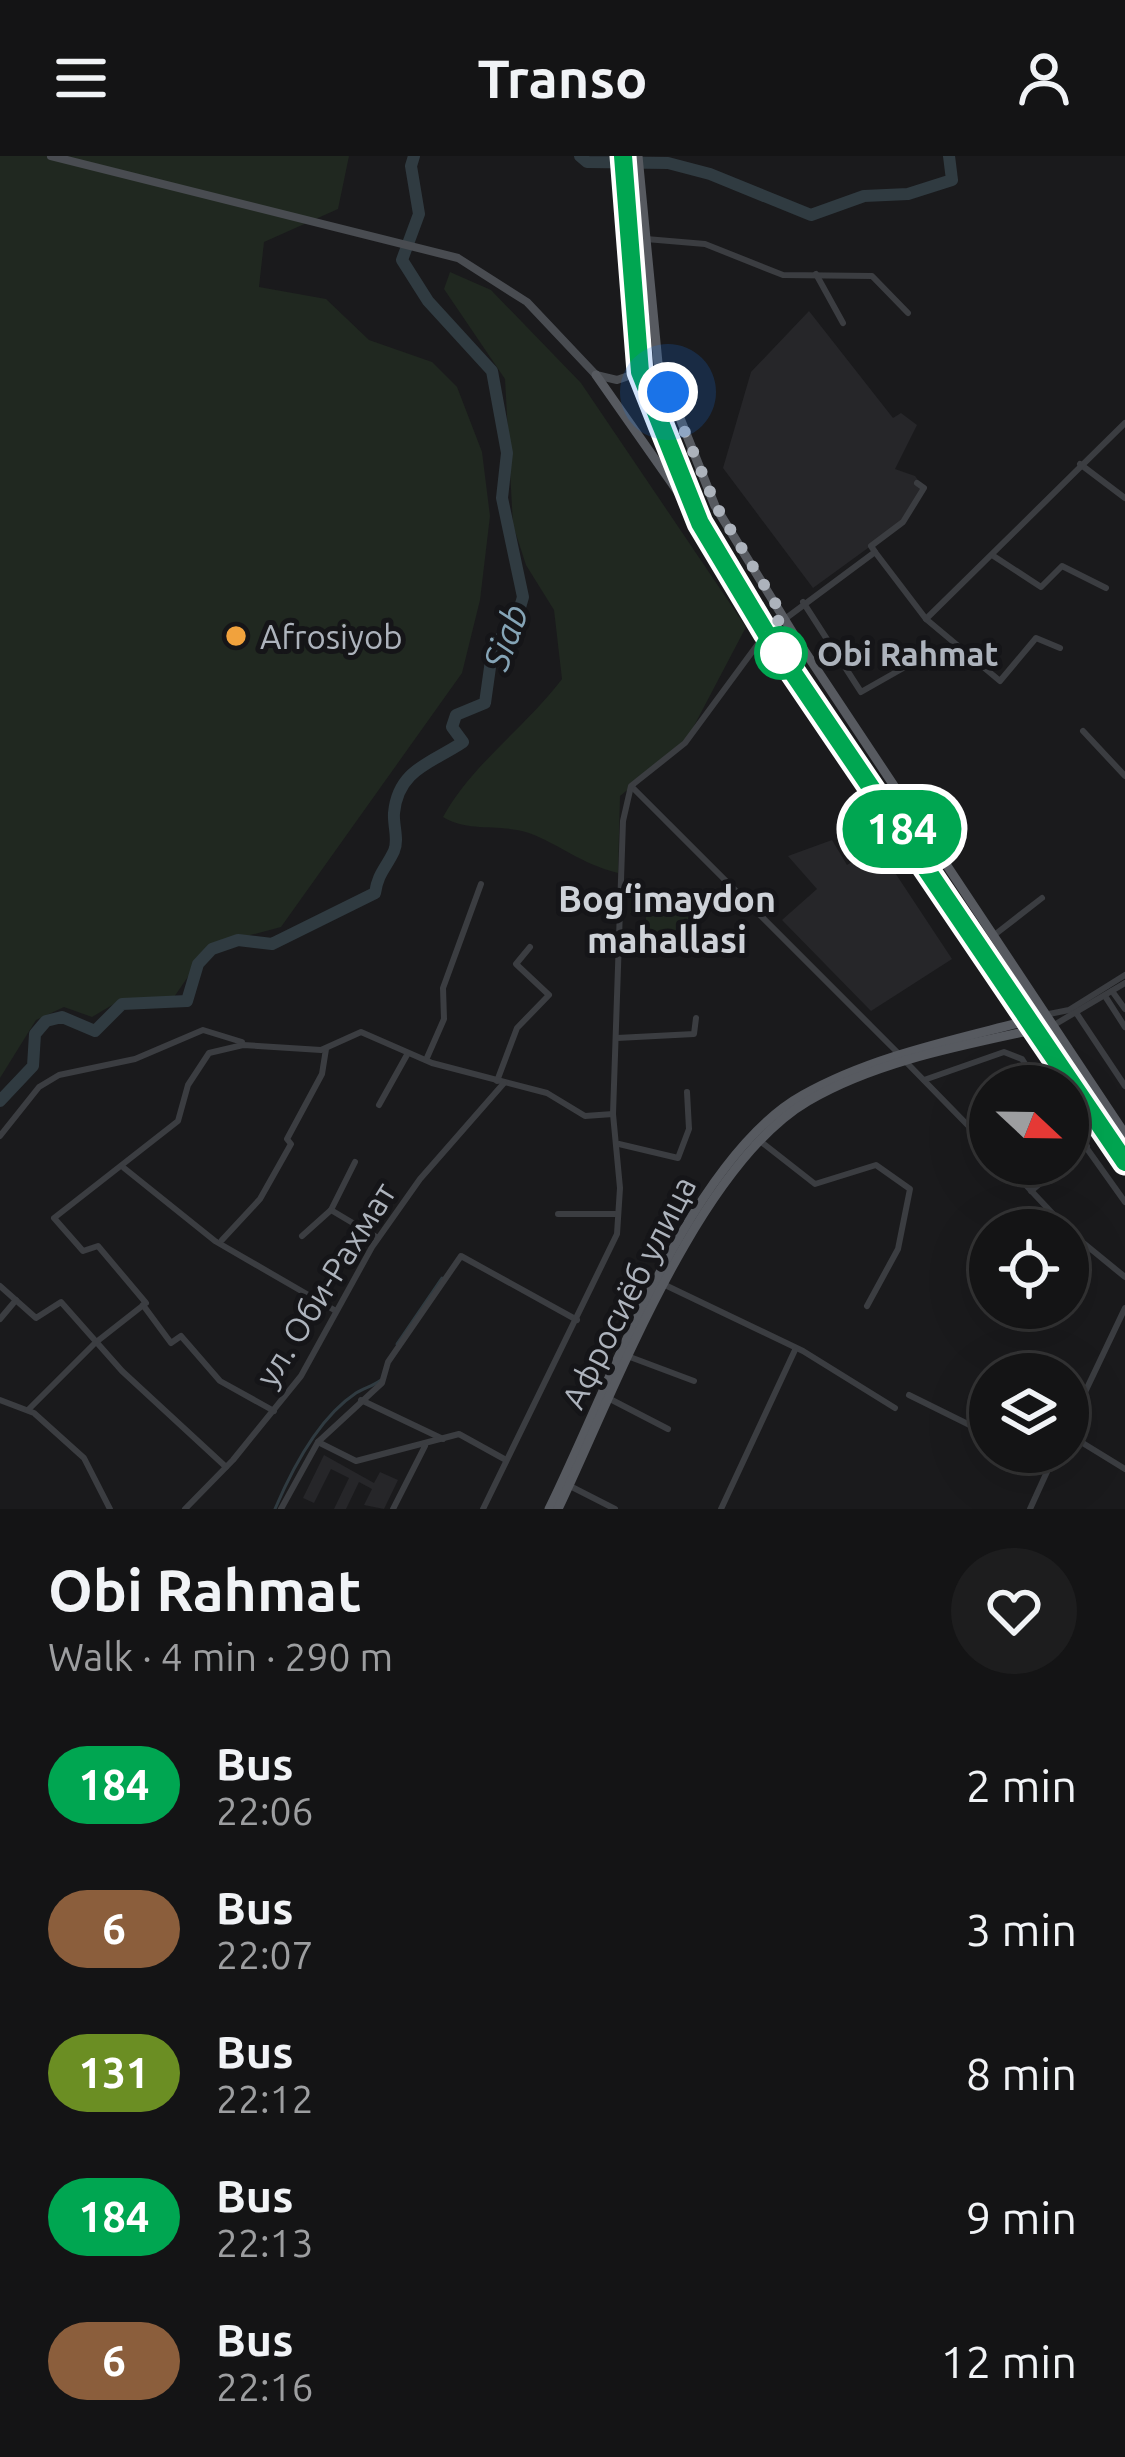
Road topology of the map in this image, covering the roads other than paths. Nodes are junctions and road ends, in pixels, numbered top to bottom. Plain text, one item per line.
1 (51, 156) edge
2 (623, 156) edge
3 (638, 156) edge
4 (646, 239) junction
5 (816, 274) junction
6 (908, 313) dead end
7 (842, 323) dead end
8 (658, 363) junction
9 (640, 372) junction
10 (596, 375) junction
11 (1125, 423) edge
12 (1080, 464) junction
13 (917, 483) dead end
14 (1125, 498) edge
15 (700, 523) junction
16 (875, 552) junction
17 (992, 555) junction
18 (1106, 588) dead end
19 (803, 602) junction
20 (783, 616) junction
21 (926, 619) junction
22 (766, 633) junction
23 (1060, 648) dead end
24 (935, 650) dead end
25 (1083, 731) dead end
26 (1125, 776) edge
27 (631, 785) junction
28 (481, 884) dead end
29 (1042, 898) dead end
30 (993, 937) junction
31 (530, 946) dead end
32 (1125, 979) edge
33 (1108, 993) junction
34 (1125, 1009) edge
35 (1077, 1014) junction
36 (696, 1018) dead end
37 (1047, 1021) junction
38 (1033, 1024) junction
39 (1125, 1027) edge
40 (617, 1038) junction
41 (251, 1045) junction
42 (326, 1049) junction
43 (407, 1053) junction
44 (904, 1059) junction
45 (426, 1060) junction
46 (1026, 1065) edge
47 (923, 1080) junction
48 (500, 1082) junction
49 (1125, 1086) edge
50 (687, 1092) dead end
51 (379, 1105) dead end
52 (614, 1114) junction
53 (969, 1127) edge
54 (1099, 1129) junction
55 (1125, 1134) edge
56 (0, 1136) edge
57 (1089, 1139) edge
58 (760, 1141) junction
59 (619, 1144) junction
60 (1089, 1149) edge
61 (355, 1162) dead end
62 (1125, 1162) edge
63 (124, 1168) junction
64 (1025, 1185) edge
65 (1037, 1185) edge
66 (1030, 1191) junction
67 (1125, 1202) edge
68 (331, 1210) junction
69 (558, 1214) dead end
70 (619, 1214) junction
71 (302, 1236) dead end
72 (378, 1238) junction
73 (221, 1241) junction
74 (1125, 1277) edge
75 (665, 1285) junction
76 (0, 1286) edge
77 (16, 1300) junction
78 (142, 1305) junction
79 (867, 1306) dead end
80 (1125, 1308) edge
81 (336, 1311) junction
82 (0, 1318) edge
83 (577, 1320) junction
84 (95, 1343) junction
85 (795, 1350) junction
86 (631, 1357) junction
87 (694, 1381) dead end
88 (1089, 1386) edge
89 (909, 1395) dead end
90 (0, 1400) edge
91 (362, 1400) junction
92 (610, 1400) junction
93 (895, 1408) dead end
94 (28, 1410) junction
95 (274, 1411) junction
96 (969, 1425) edge
97 (668, 1429) dead end
98 (443, 1439) junction
99 (318, 1442) junction
100 (1089, 1445) edge
101 (425, 1446) junction
102 (506, 1460) junction
103 (226, 1467) junction
104 (1125, 1469) edge
105 (1046, 1473) edge
106 (566, 1484) junction
107 (110, 1509) edge
108 (185, 1509) edge
109 (281, 1509) edge
110 (393, 1509) edge
111 (483, 1509) edge
112 (554, 1509) edge
113 (615, 1509) edge
114 (721, 1509) edge
115 (1030, 1509) edge

1 - 10 street
2 - 9 main road
3 - 4 main road
4 - 5 street
4 - 8 main road
5 - 6 street
5 - 7 street
8 - 9 main road
8 - 20 main road
9 - 10 street
9 - 15 main road
10 - 15 main road
11 - 12 street
12 - 14 street
12 - 17 street
13 - 16 street
15 - 22 main road
16 - 19 street
16 - 21 street
17 - 18 street
17 - 21 street
19 - 20 street
19 - 24 street
20 - 22 street
20 - 30 main road
21 - 23 street
22 - 27 street
22 - 38 main road
25 - 26 street
27 - 40 street
27 - 44 street
28 - 45 street
29 - 30 street
30 - 37 main road
31 - 48 street, ул. Оби-Рахмат
32 - 33 street
32 - 37 street
33 - 34 street
33 - 35 street
33 - 39 street
35 - 37 street
35 - 49 street
36 - 40 street
37 - 38 main road, Афросиёб улица
37 - 55 main road
38 - 44 main road, Афросиёб улица
38 - 54 main road
40 - 52 street
41 - 42 street
41 - 56 street
41 - 63 street
42 - 43 street
42 - 73 street
43 - 45 street
43 - 51 street
44 - 47 street
44 - 58 main road, Афросиёб улица
44 - 106 main road, Афросиёб улица
45 - 48 street
46 - 47 street
47 - 53 street
48 - 52 street
48 - 72 street, ул. Оби-Рахмат
50 - 59 street
52 - 59 street
54 - 57 street
54 - 62 main road
58 - 75 main road, Афросиёб улица
58 - 79 street
59 - 70 street
60 - 67 street
61 - 68 street
63 - 73 street
63 - 78 street
64 - 66 street
65 - 66 street
66 - 74 street
68 - 71 street
68 - 72 street
69 - 70 street
70 - 83 street
72 - 81 street, ул. Оби-Рахмат
73 - 81 street
75 - 85 street
75 - 86 main road, Афросиёб улица
76 - 77 street
77 - 82 street
77 - 84 street
78 - 84 street
78 - 95 street
80 - 88 street
81 - 95 street, ул. Оби-Рахмат
83 - 91 street
83 - 102 street
84 - 94 street
84 - 103 street
85 - 93 street
85 - 114 street
86 - 87 street
86 - 92 main road, Афросиёб улица
89 - 96 street
90 - 94 street
91 - 98 street
91 - 99 street
92 - 97 street
92 - 106 main road, Афросиёб улица
94 - 107 street
95 - 103 street, ул. Оби-Рахмат
98 - 101 street
98 - 102 street
99 - 101 street
99 - 109 street
100 - 104 street
101 - 110 street
102 - 111 street
103 - 108 street, ул. Оби-Рахмат
105 - 115 street
106 - 112 main road, Афросиёб улица
106 - 113 street

